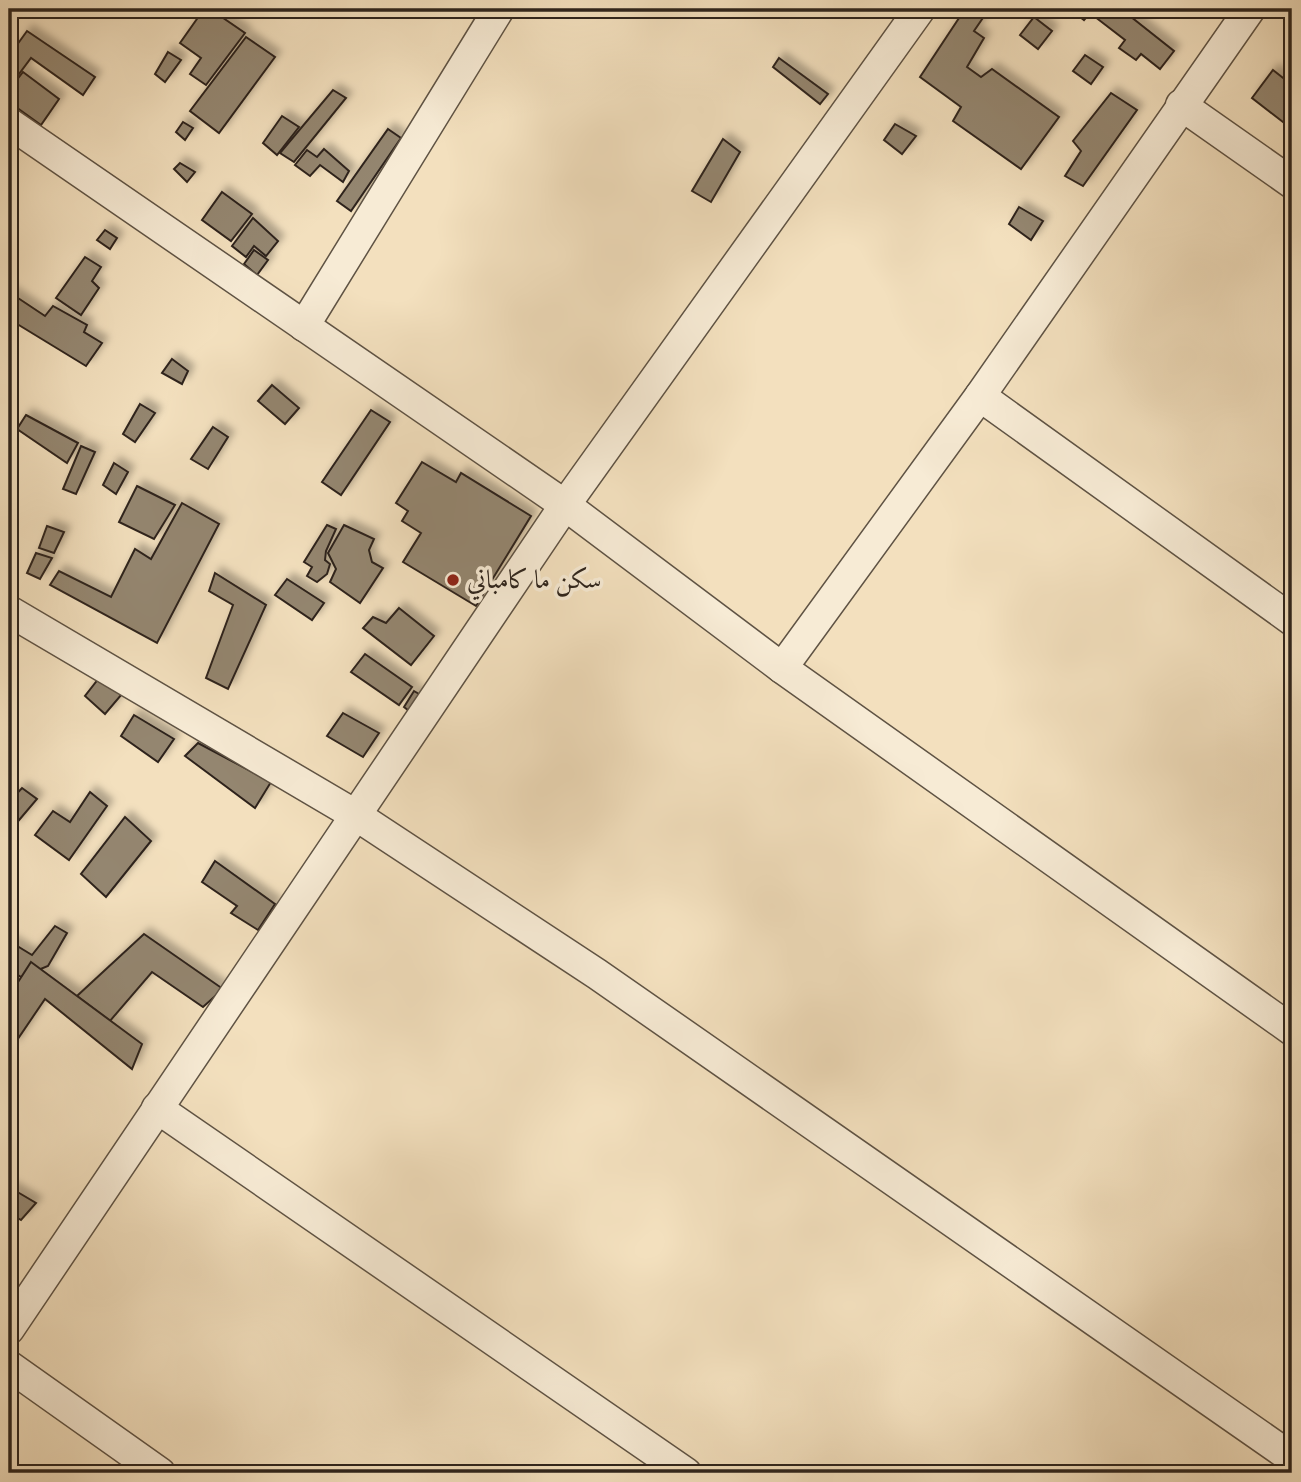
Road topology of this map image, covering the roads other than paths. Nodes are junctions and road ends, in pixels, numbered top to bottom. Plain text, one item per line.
1 (499, 9) edge
2 (920, 9) edge
3 (1250, 9) edge
4 (1181, 105) junction
5 (9, 123) edge
6 (1292, 183) edge
7 (304, 326) junction
8 (980, 396) junction
9 (565, 505) junction
10 (9, 611) edge
11 (1292, 620) edge
12 (782, 668) junction
13 (358, 816) junction
14 (1292, 1030) edge
15 (157, 1108) junction
16 (9, 1329) edge
17 (9, 1366) edge
18 (1292, 1458) edge
19 (160, 1473) edge
20 (686, 1473) edge

1 - 7 street
2 - 9 street
3 - 4 street
4 - 6 street
4 - 8 street
5 - 7 street
7 - 9 street
8 - 11 street
8 - 12 street
9 - 12 street
9 - 13 street
10 - 13 street
12 - 14 street
13 - 15 street
13 - 18 street
15 - 16 street
15 - 20 street
17 - 19 street

